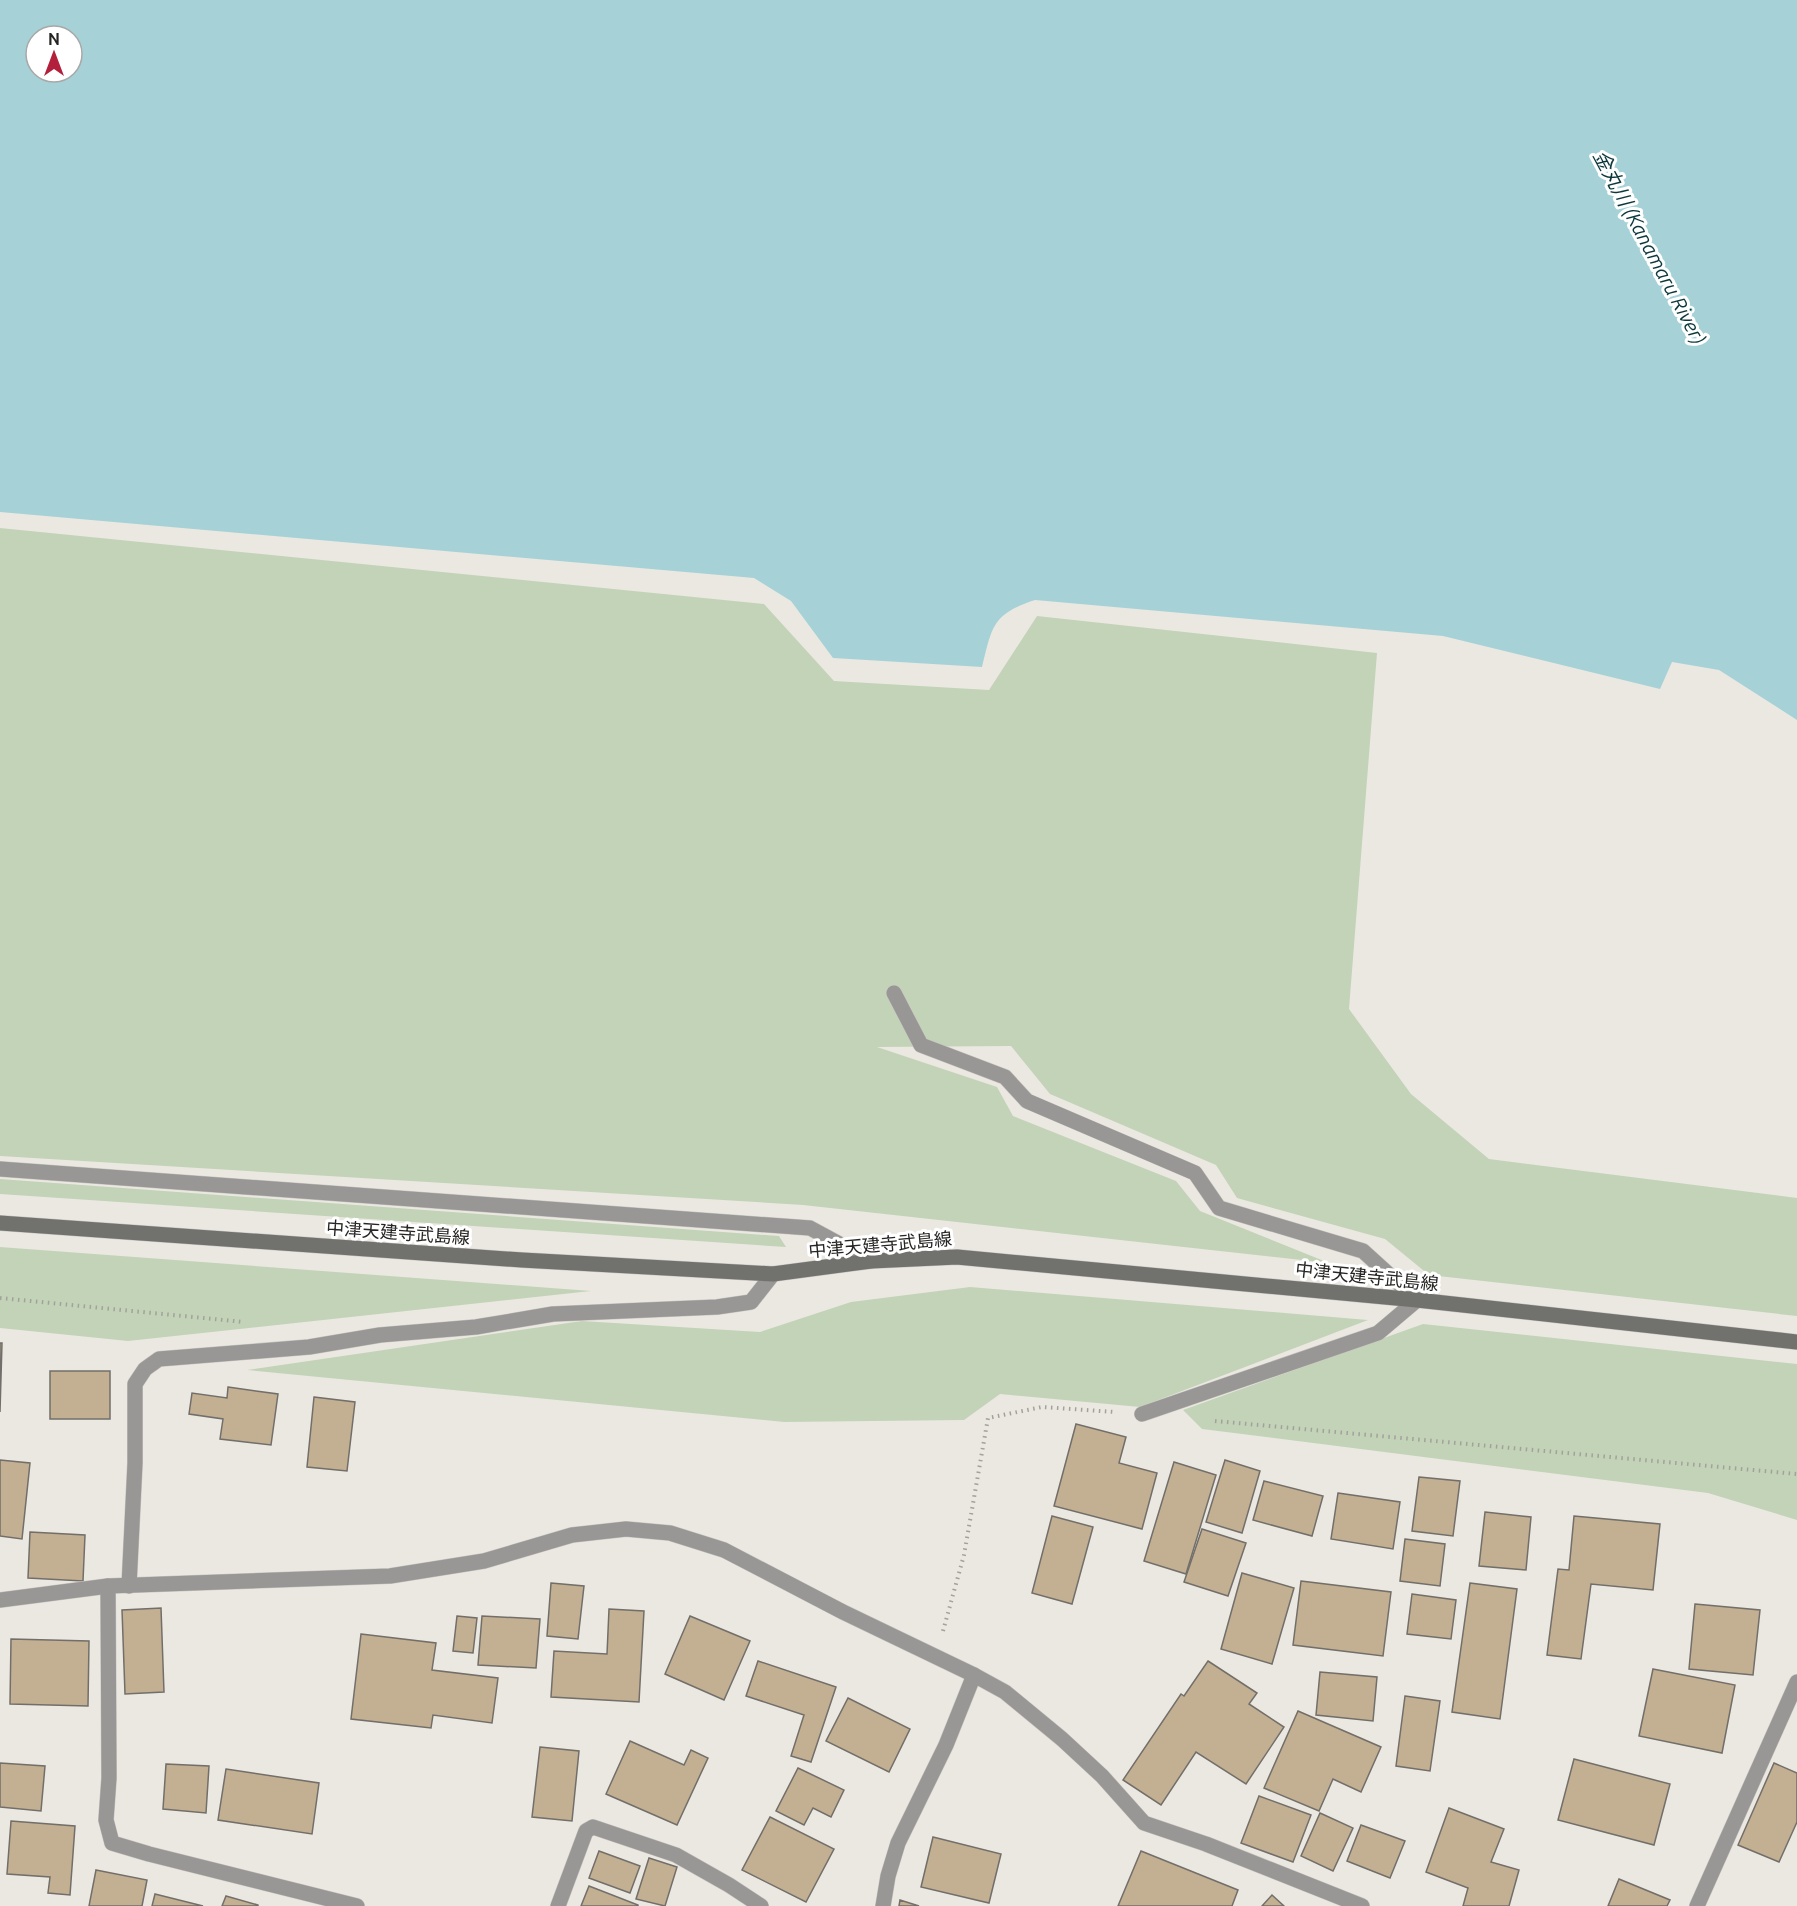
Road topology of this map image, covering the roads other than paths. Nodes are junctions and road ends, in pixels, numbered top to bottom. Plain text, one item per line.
1 (894, 993) dead end
2 (0, 1168) edge
3 (0, 1223) edge
4 (872, 1261) junction
5 (772, 1274) junction
6 (1417, 1300) junction
7 (1797, 1342) edge
8 (1142, 1414) road end
9 (108, 1586) junction
10 (129, 1586) junction
11 (0, 1600) edge
12 (974, 1675) junction
13 (1797, 1682) edge
14 (357, 1906) edge
15 (558, 1906) edge
16 (761, 1906) edge
17 (883, 1906) edge
18 (1362, 1906) edge
19 (1697, 1906) edge

1 - 6 street
2 - 4 street
3 - 5 main road, 中津天建寺武島線
4 - 5 main road, 中津天建寺武島線
4 - 6 main road, 中津天建寺武島線
5 - 10 street
6 - 7 main road, 中津天建寺武島線
6 - 8 street
9 - 10 street
9 - 11 street
9 - 14 street
10 - 12 street
12 - 17 street
12 - 18 street
13 - 19 street
15 - 16 street

